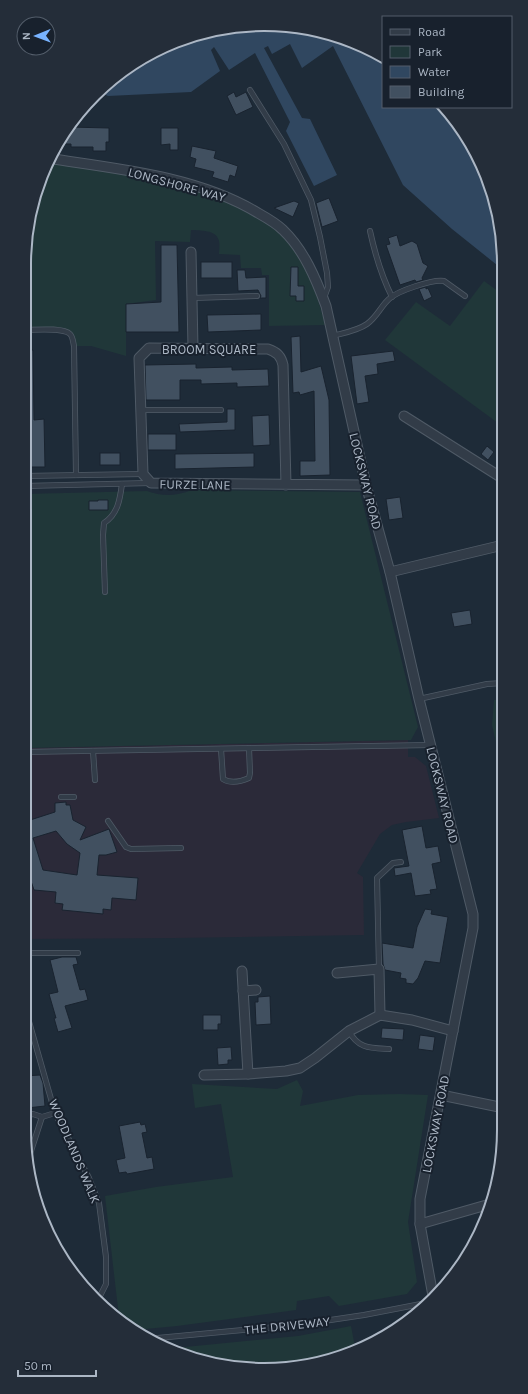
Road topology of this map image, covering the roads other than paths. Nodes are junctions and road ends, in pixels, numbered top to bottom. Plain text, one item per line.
1 (250, 90) dead end
2 (56, 159) edge
3 (370, 231) dead end
4 (191, 252) dead end
5 (258, 296) dead end
6 (392, 296) junction
7 (465, 296) dead end
8 (192, 298) junction
9 (323, 299) junction
10 (31, 330) edge
11 (332, 336) junction
12 (193, 348) junction
13 (141, 410) junction
14 (221, 410) dead end
15 (404, 416) dead end
16 (76, 474) junction
17 (143, 474) junction
18 (497, 475) edge
19 (31, 476) edge
20 (150, 483) junction
21 (122, 484) junction
22 (286, 485) junction
23 (366, 485) junction
24 (31, 486) edge
25 (497, 546) edge
26 (390, 572) junction
27 (105, 592) dead end
28 (497, 683) edge
29 (419, 699) junction
30 (431, 745) junction
31 (221, 748) junction
32 (249, 748) junction
33 (93, 751) junction
34 (31, 752) edge
35 (95, 780) dead end
36 (61, 796) dead end
37 (74, 798) dead end
38 (108, 821) dead end
39 (181, 848) dead end
40 (401, 862) dead end
41 (31, 953) edge
42 (78, 953) dead end
43 (379, 969) junction
44 (242, 971) dead end
45 (337, 973) dead end
46 (256, 990) dead end
47 (243, 991) junction
48 (380, 1016) junction
49 (31, 1028) edge
50 (349, 1031) junction
51 (453, 1031) junction
52 (389, 1050) dead end
53 (248, 1074) junction
54 (204, 1075) dead end
55 (441, 1095) junction
56 (497, 1107) edge
57 (56, 1113) junction
58 (31, 1114) edge
59 (42, 1117) junction
60 (31, 1147) edge
61 (485, 1205) edge
62 (420, 1224) junction
63 (432, 1291) edge
64 (100, 1296) edge
65 (419, 1304) edge
66 (159, 1338) edge

1 - 9 lane
2 - 9 street, LONGSHORE WAY
3 - 6 lane
4 - 8 street
5 - 8 lane
6 - 7 lane
6 - 11 lane
8 - 12 street
9 - 11 street, LOCKSWAY ROAD
10 - 16 lane
11 - 23 street, LOCKSWAY ROAD
12 - 13 street, BROOM SQUARE
12 - 22 street, BROOM SQUARE
13 - 14 lane
13 - 17 street, BROOM SQUARE
15 - 18 street
16 - 17 lane
16 - 19 lane
17 - 20 street
20 - 21 lane, FURZE LANE
20 - 22 street, FURZE LANE
21 - 24 lane, FURZE LANE
21 - 27 lane
22 - 23 street, FURZE LANE
23 - 26 street, LOCKSWAY ROAD
25 - 26 street
26 - 29 street, LOCKSWAY ROAD
28 - 29 lane
29 - 30 street, LOCKSWAY ROAD
30 - 32 lane
30 - 51 street, LOCKSWAY ROAD
31 - 32 lane
31 - 32 lane
31 - 33 lane
33 - 34 lane
33 - 35 lane
36 - 37 lane
38 - 39 lane
40 - 43 lane
41 - 42 lane
43 - 45 street
43 - 48 street
44 - 47 street
46 - 47 street
47 - 53 street
48 - 50 street
48 - 51 street
49 - 57 lane, WOODLANDS WALK
50 - 52 lane
50 - 53 street
51 - 55 street, LOCKSWAY ROAD
53 - 54 street
55 - 56 street
55 - 62 street, LOCKSWAY ROAD
57 - 59 lane
57 - 64 lane, WOODLANDS WALK
58 - 59 lane
59 - 60 lane
61 - 62 street
62 - 63 street, LOCKSWAY ROAD
65 - 66 lane, THE DRIVEWAY

